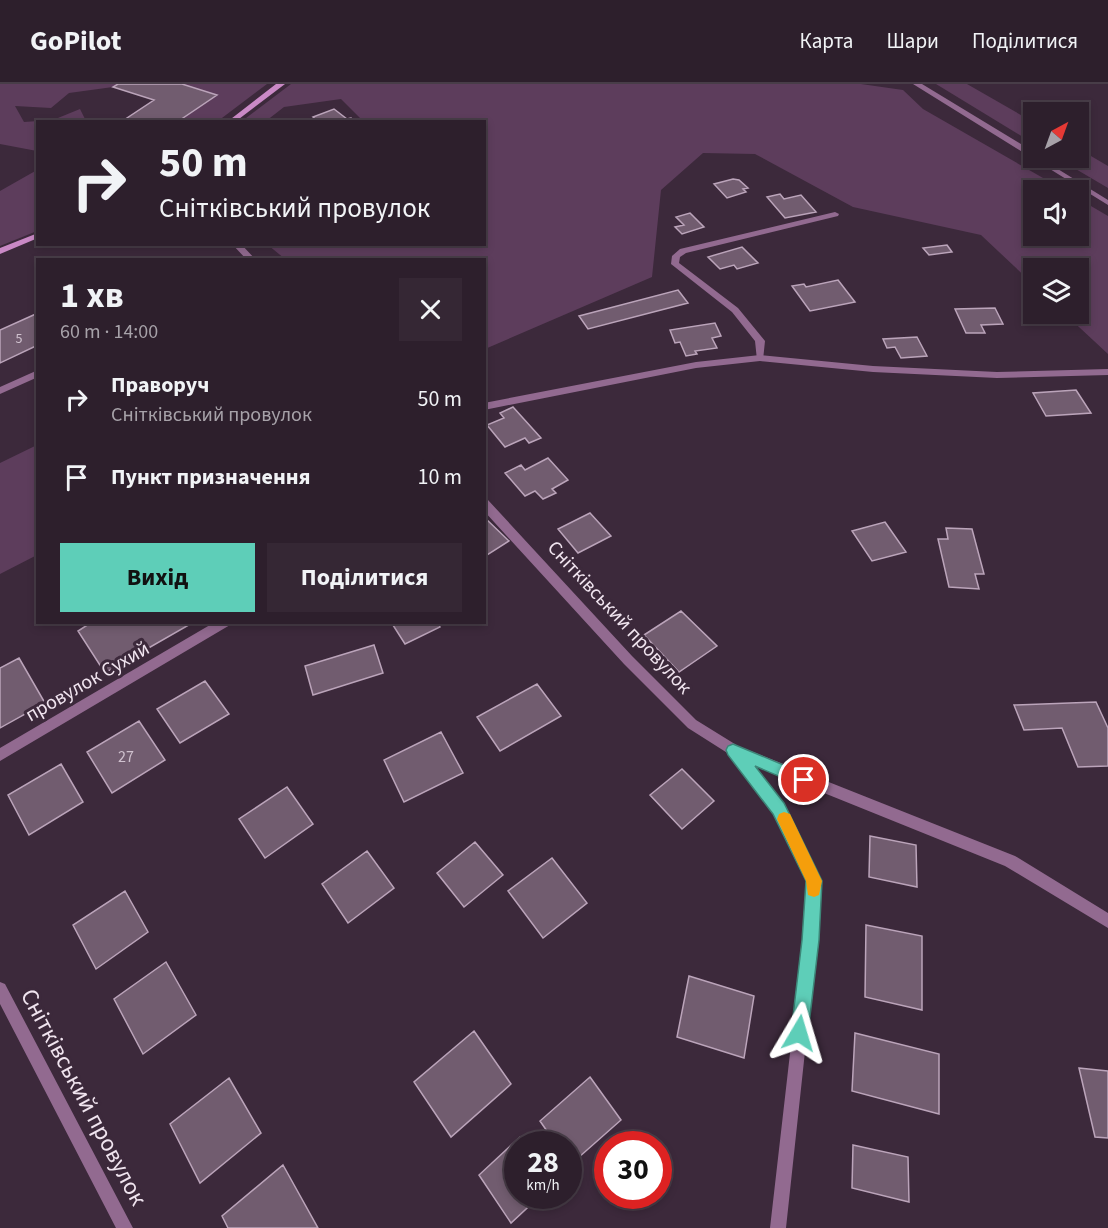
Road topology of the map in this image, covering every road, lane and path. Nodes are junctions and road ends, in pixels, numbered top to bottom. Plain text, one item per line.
1 (281, 84) edge
2 (917, 84) edge
3 (233, 120) edge
4 (1023, 150) edge
5 (1052, 168) edge
6 (1108, 203) edge
7 (835, 214) dead end
8 (36, 236) edge
9 (238, 246) edge
10 (0, 251) edge
11 (250, 258) edge
12 (760, 358) junction
13 (1108, 372) edge
14 (36, 374) edge
15 (0, 391) edge
16 (486, 407) edge
17 (486, 505) edge
18 (223, 624) edge
19 (733, 750) junction
20 (0, 755) edge
21 (1108, 921) edge
22 (0, 989) edge
23 (125, 1228) edge
24 (778, 1228) edge

1 - 3 street
2 - 4 street
5 - 6 street
7 - 12 street
8 - 10 street
9 - 11 street
12 - 13 street
12 - 16 street
14 - 15 street
17 - 19 street, Снітківський провулок
18 - 20 street, провулок Сухий
19 - 21 street, Снітківський провулок
19 - 24 street, Снітківський провулок
22 - 23 street, Снітківський провулок

